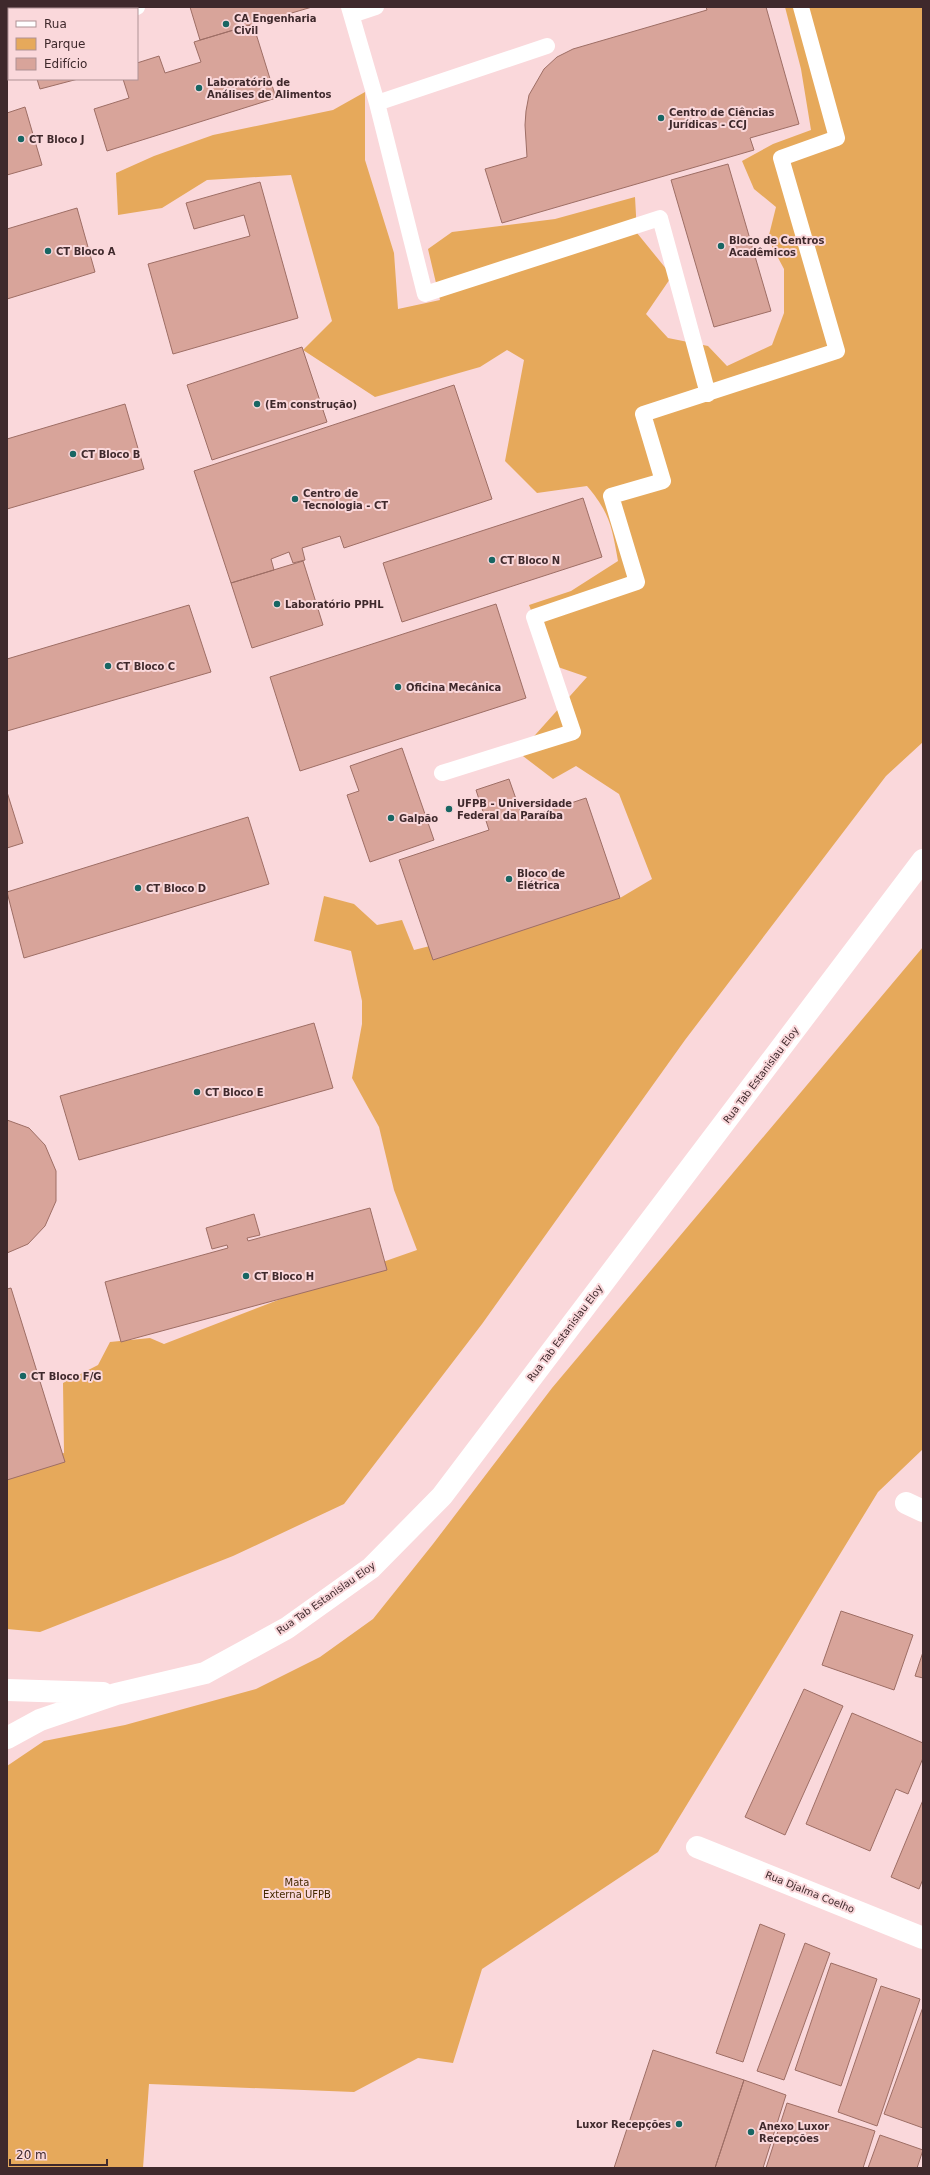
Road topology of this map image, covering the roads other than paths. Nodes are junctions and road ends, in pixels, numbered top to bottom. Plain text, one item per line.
1 (376, 7) edge
2 (801, 7) edge
3 (350, 11) edge
4 (547, 46) dead end
5 (377, 103) junction
6 (708, 394) junction
7 (442, 773) dead end
8 (923, 860) edge
9 (7, 1690) edge
10 (116, 1694) junction
11 (7, 1738) edge
12 (697, 1847) dead end
13 (923, 1938) edge

1 - 3 lane
2 - 6 lane
3 - 5 lane
4 - 5 lane
5 - 6 lane
6 - 7 lane
8 - 10 street, Rua Tab Estanislau Eloy
9 - 10 street, Rua Tab Estanislau Eloy
10 - 11 street, Rua Tab Estanislau Eloy
12 - 13 street, Rua Djalma Coelho

